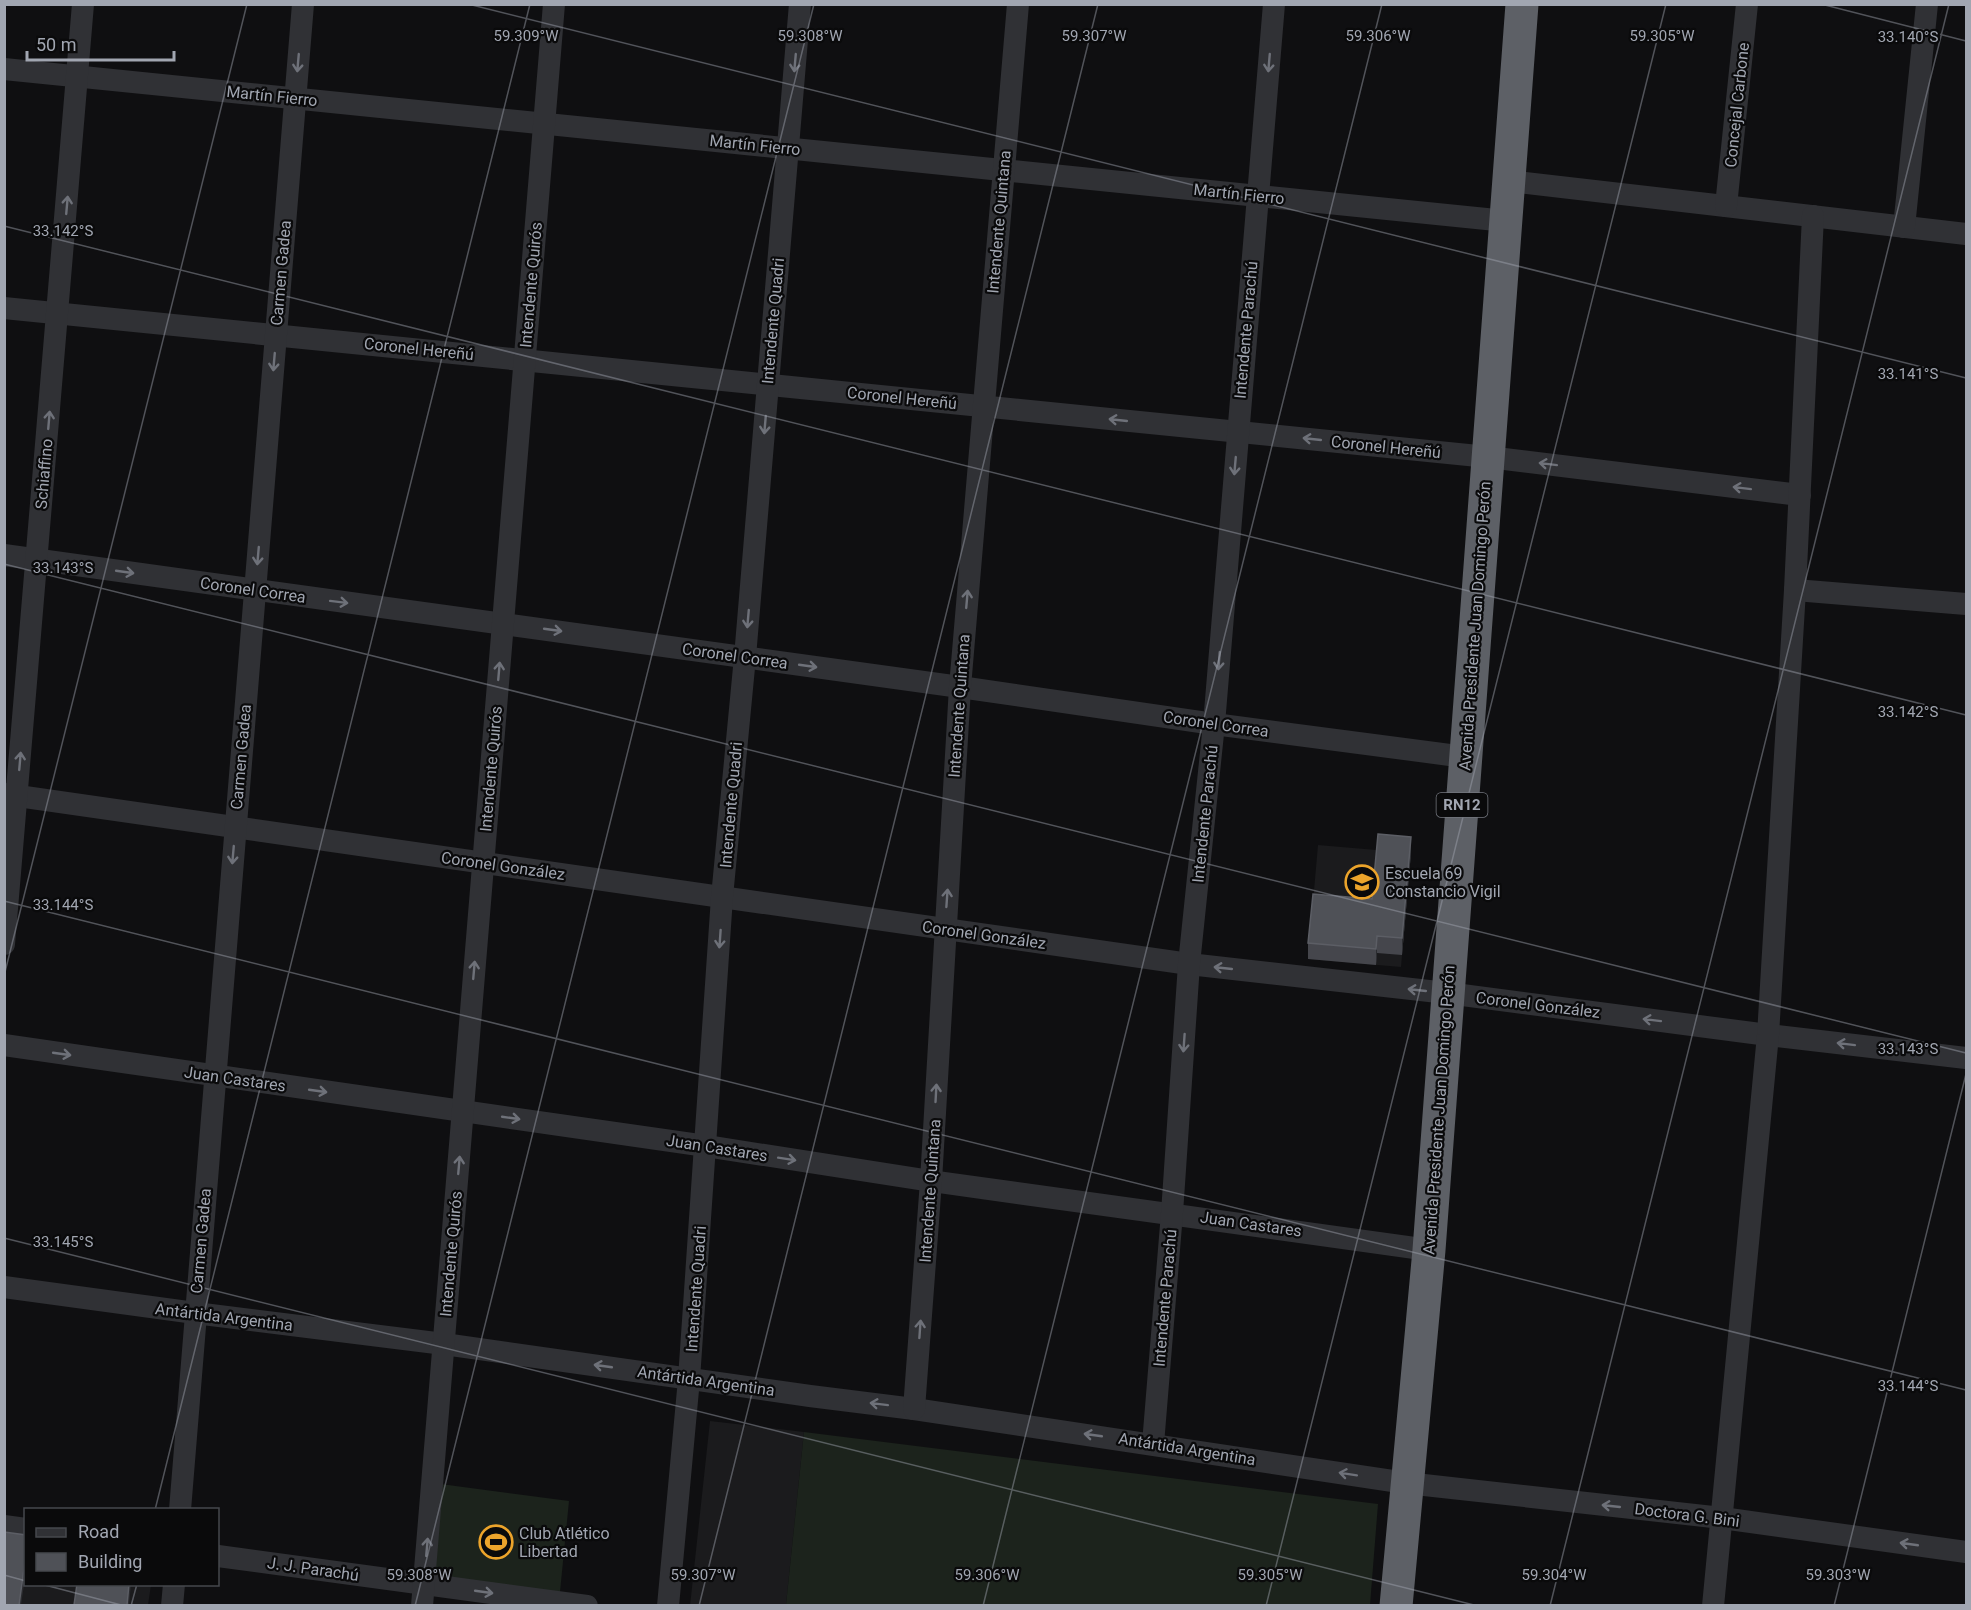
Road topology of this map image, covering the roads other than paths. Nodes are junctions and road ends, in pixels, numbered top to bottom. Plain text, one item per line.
1 (83, 4) edge
2 (303, 4) edge
3 (554, 4) edge
4 (800, 4) edge
5 (1018, 4) edge
6 (1274, 4) edge
7 (1522, 4) edge
8 (1747, 4) edge
9 (1927, 4) edge
10 (4, 69) edge
11 (77, 76) junction
12 (295, 99) junction
13 (544, 123) junction
14 (788, 148) junction
15 (1004, 170) junction
16 (1509, 181) junction
17 (1257, 196) junction
18 (1726, 206) junction
19 (1813, 216) junction
20 (1506, 221) junction
21 (1904, 227) junction
22 (1966, 234) edge
23 (4, 308) edge
24 (57, 313) junction
25 (276, 335) junction
26 (525, 360) junction
27 (768, 384) junction
28 (984, 406) junction
29 (1238, 432) junction
30 (1488, 457) junction
31 (1800, 495) junction
32 (4, 555) edge
33 (37, 559) junction
34 (1795, 590) junction
35 (255, 591) junction
36 (1966, 604) edge
37 (503, 623) junction
38 (745, 657) junction
39 (960, 687) junction
40 (1214, 724) junction
41 (1465, 757) junction
42 (11, 795) edge
43 (236, 826) junction
44 (483, 863) junction
45 (722, 897) junction
46 (945, 930) junction
47 (4, 945) edge
48 (1189, 964) junction
49 (1447, 993) junction
50 (1768, 1035) junction
51 (4, 1045) edge
52 (1966, 1058) edge
53 (216, 1076) junction
54 (463, 1111) junction
55 (706, 1146) junction
56 (931, 1181) junction
57 (1172, 1213) junction
58 (1429, 1250) junction
59 (4, 1287) edge
60 (195, 1313) junction
61 (444, 1344) junction
62 (689, 1379) junction
63 (914, 1409) junction
64 (1153, 1444) junction
65 (1406, 1483) junction
66 (180, 1508) edge
67 (1722, 1518) junction
68 (4, 1526) edge
69 (24, 1529) edge
70 (1966, 1552) edge
71 (219, 1556) edge
72 (174, 1586) edge
73 (423, 1594) edge
74 (172, 1605) edge
75 (587, 1605) edge
76 (668, 1605) edge
77 (1396, 1605) edge
78 (1713, 1605) edge

1 - 11 street, Schiaffino
2 -> 12 street, Carmen Gadea
3 - 13 street, Intendente Quirós
4 -> 14 street, Intendente Quadri
5 - 15 street, Intendente Quintana
6 -> 17 street, Intendente Parachú
7 - 16 highway, Avenida Presidente Juan Domingo Perón / RN12
8 - 18 street, Concejal Carbone
9 - 21 street
10 - 11 street, Martín Fierro
11 - 12 street, Martín Fierro
24 -> 11 street, Schiaffino
12 - 13 street, Martín Fierro
12 - 25 street, Carmen Gadea
13 - 14 street, Martín Fierro
13 - 26 street, Intendente Quirós
14 - 15 street, Martín Fierro
14 - 27 street, Intendente Quadri
15 - 17 street, Martín Fierro
15 - 28 street, Intendente Quintana
16 - 18 street
16 - 20 highway, Avenida Presidente Juan Domingo Perón / RN12
17 - 20 street, Martín Fierro
17 - 29 street, Intendente Parachú
18 - 19 street
19 - 21 street
19 - 31 street
20 - 30 highway, Avenida Presidente Juan Domingo Perón / RN12
21 - 22 street
23 - 24 street, Coronel Hereñú
24 - 25 street, Coronel Hereñú
33 -> 24 street, Schiaffino
25 - 26 street, Coronel Hereñú
25 -> 35 street, Carmen Gadea
26 - 27 street, Coronel Hereñú
26 - 37 street, Intendente Quirós
27 - 28 street, Coronel Hereñú
27 -> 38 street, Intendente Quadri
29 -> 28 street, Coronel Hereñú
39 -> 28 street, Intendente Quintana
30 -> 29 street, Coronel Hereñú
29 -> 40 street, Intendente Parachú
31 -> 30 street, Coronel Hereñú
30 - 41 highway, Avenida Presidente Juan Domingo Perón / RN12
31 - 34 street
32 - 33 street, Coronel Correa
33 -> 35 street, Coronel Correa
42 -> 33 street, Schiaffino
34 - 36 street
34 - 50 street
35 -> 37 street, Coronel Correa
35 - 43 street, Carmen Gadea
37 -> 38 street, Coronel Correa
44 -> 37 street, Intendente Quirós
38 -> 39 street, Coronel Correa
38 - 45 street, Intendente Quadri
39 - 40 street, Coronel Correa
46 -> 39 street, Intendente Quintana
40 - 41 street, Coronel Correa
40 - 48 street, Intendente Parachú
41 - 49 highway, Avenida Presidente Juan Domingo Perón / RN12
42 - 43 street, Coronel González
42 - 47 street, Schiaffino
43 - 44 street, Coronel González
43 -> 53 street, Carmen Gadea
44 - 45 street, Coronel González
54 -> 44 street, Intendente Quirós
45 - 46 street, Coronel González
45 -> 55 street, Intendente Quadri
46 - 48 street, Coronel González
56 -> 46 street, Intendente Quintana
49 -> 48 street, Coronel González
48 -> 57 street, Intendente Parachú
50 -> 49 street, Coronel González
49 - 58 highway, Avenida Presidente Juan Domingo Perón / RN12
52 -> 50 street, Coronel González
50 - 67 street
51 -> 53 street, Juan Castares
53 -> 54 street, Juan Castares
53 - 60 street, Carmen Gadea
54 -> 55 street, Juan Castares
61 -> 54 street, Intendente Quirós
55 -> 56 street, Juan Castares
55 - 62 street, Intendente Quadri
56 - 57 street, Juan Castares
63 -> 56 street, Intendente Quintana
57 - 58 street, Juan Castares
57 - 64 street, Intendente Parachú
58 - 65 highway, Avenida Presidente Juan Domingo Perón / RN12
59 - 60 street, Antártida Argentina
60 - 61 street, Antártida Argentina
60 - 66 street, Carmen Gadea
62 -> 61 street, Antártida Argentina
73 -> 61 street, Intendente Quirós
63 -> 62 street, Antártida Argentina
62 - 76 street, Intendente Quadri
64 -> 63 street, Antártida Argentina
65 -> 64 street, Antártida Argentina
67 -> 65 street, Doctora G. Bini
65 - 77 highway, Avenida Presidente Juan Domingo Perón / RN12
70 -> 67 street, Doctora G. Bini
67 - 78 street
68 - 69 street
71 - 73 street, J. J. Parachú
72 - 74 street
73 -> 75 street, J. J. Parachú

